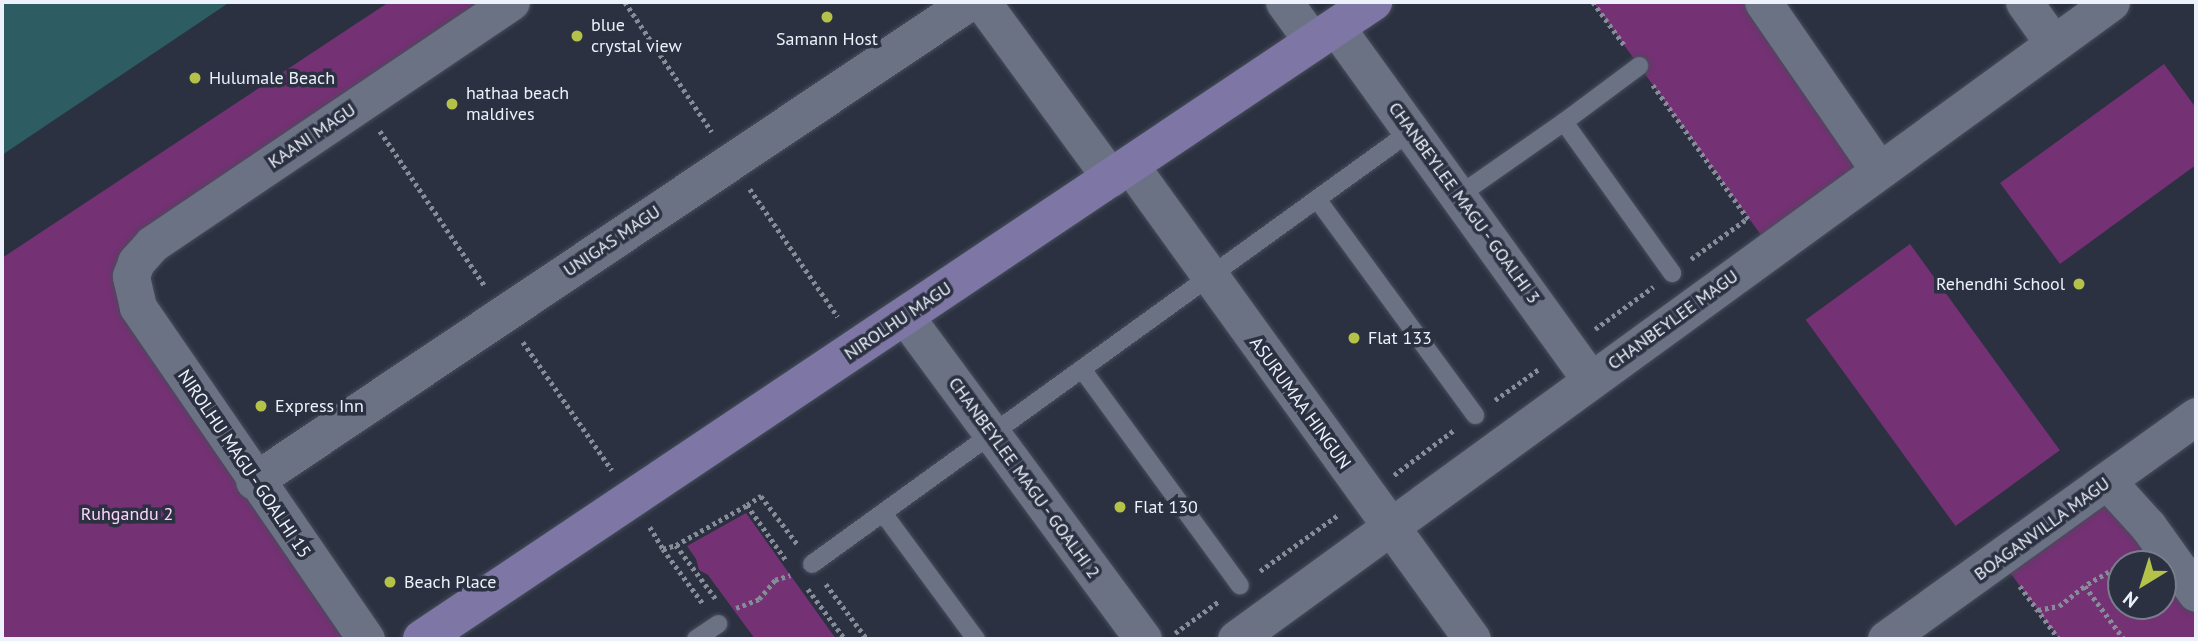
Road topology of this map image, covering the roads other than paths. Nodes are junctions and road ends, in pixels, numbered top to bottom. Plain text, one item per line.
1 (511, 2) edge
2 (969, 2) edge
3 (982, 2) edge
4 (1284, 2) edge
5 (1373, 2) edge
6 (1763, 2) edge
7 (2024, 2) edge
8 (2111, 2) edge
9 (1324, 34) junction
10 (2053, 43) junction
11 (1639, 66) road end
12 (1564, 122) junction
13 (1411, 131) junction
14 (1879, 170) junction
15 (1121, 171) junction
16 (1458, 196) junction
17 (1317, 199) junction
18 (1672, 273) dead end
19 (1210, 277) junction
20 (131, 284) joint
21 (905, 316) junction
22 (1082, 369) junction
23 (1591, 380) junction
24 (1475, 415) dead end
25 (2196, 416) edge
26 (992, 434) junction
27 (254, 481) junction
28 (2107, 481) junction
29 (883, 513) junction
30 (1388, 526) junction
31 (812, 564) dead end
32 (1240, 586) dead end
33 (2196, 593) edge
34 (722, 618) road end
35 (439, 635) edge
36 (366, 639) edge
37 (696, 639) edge
38 (976, 639) edge
39 (1143, 639) edge
40 (1236, 639) edge
41 (1472, 639) edge
42 (1886, 639) edge

1 - 20 street, KAANI MAGU
2 - 27 street, UNIGAS MAGU
3 - 15 street, ASURUMAA HINGUN
4 - 9 street, CHANBEYLEE MAGU - GOALHI 3
5 - 9 street, NIROLHU MAGU
6 - 14 street
7 - 10 street
8 - 10 street, CHANBEYLEE MAGU
9 - 13 street, CHANBEYLEE MAGU - GOALHI 3
9 - 15 street, NIROLHU MAGU
10 - 14 street, CHANBEYLEE MAGU
11 - 12 lane
12 - 16 lane
12 - 18 lane
13 - 16 street, CHANBEYLEE MAGU - GOALHI 3
13 - 17 lane
14 - 23 street, CHANBEYLEE MAGU
15 - 19 street, ASURUMAA HINGUN
15 - 21 street, NIROLHU MAGU
16 - 23 street, CHANBEYLEE MAGU - GOALHI 3
17 - 19 lane
17 - 24 lane
19 - 22 lane
19 - 30 street, ASURUMAA HINGUN
20 - 27 street, NIROLHU MAGU - GOALHI 15
21 - 26 street, CHANBEYLEE MAGU - GOALHI 2
21 - 35 street, NIROLHU MAGU
22 - 26 lane
22 - 32 lane
23 - 30 street, CHANBEYLEE MAGU
25 - 28 street, BOAGANVILLA MAGU
26 - 29 lane
26 - 39 street, CHANBEYLEE MAGU - GOALHI 2
27 - 36 street, NIROLHU MAGU - GOALHI 15
28 - 33 street
28 - 42 street, BOAGANVILLA MAGU
29 - 31 lane
29 - 38 lane
30 - 40 street, CHANBEYLEE MAGU
30 - 41 street, ASURUMAA HINGUN
34 - 37 lane

